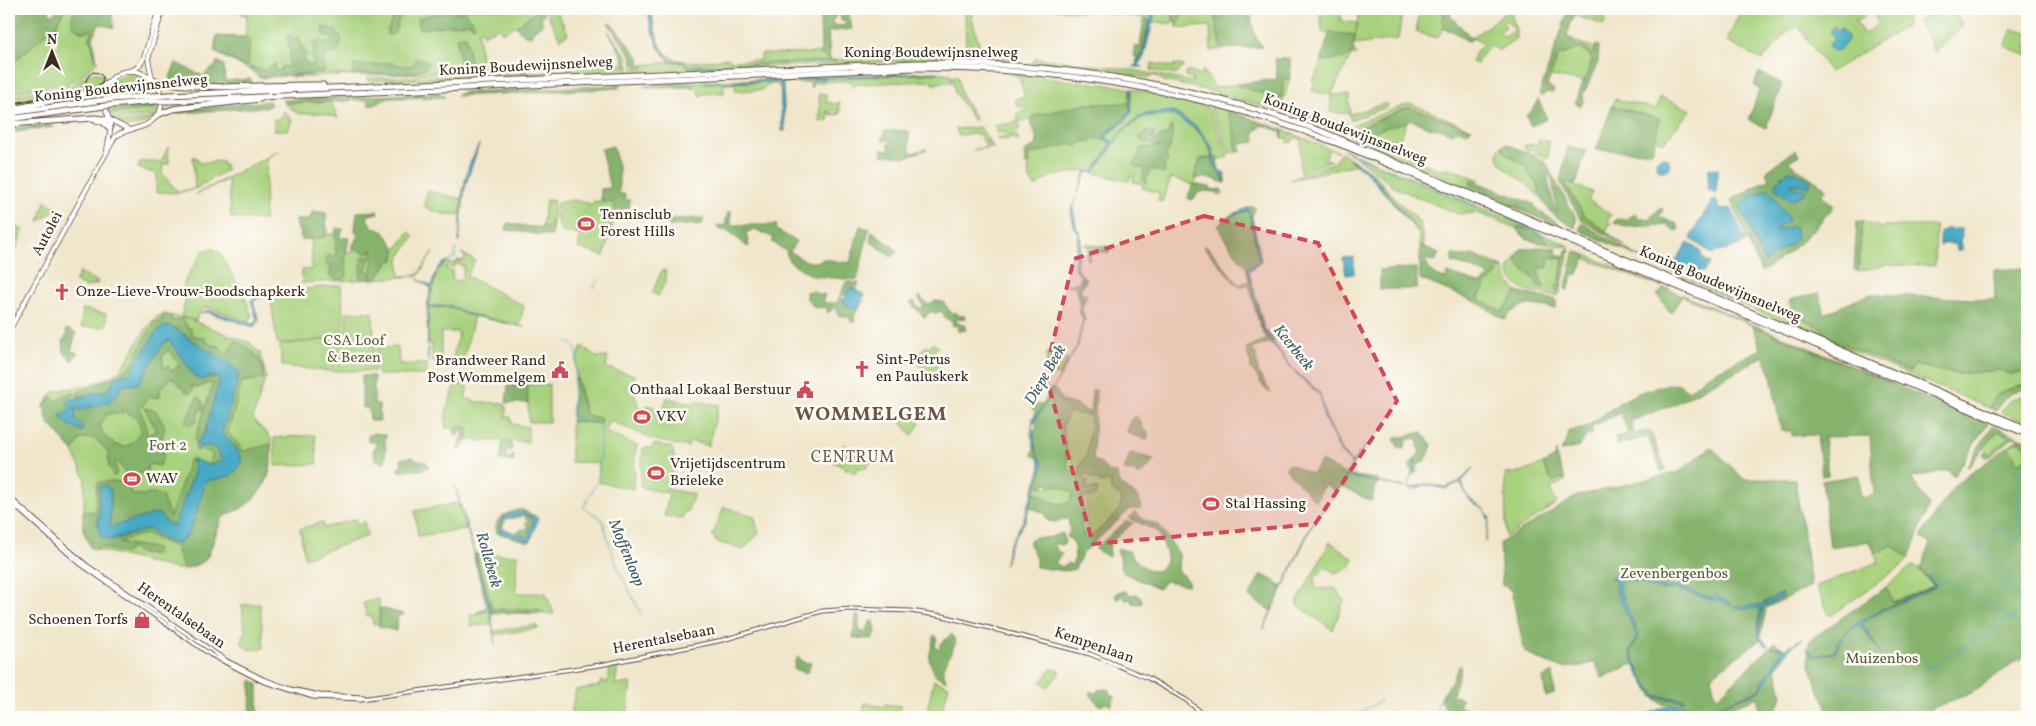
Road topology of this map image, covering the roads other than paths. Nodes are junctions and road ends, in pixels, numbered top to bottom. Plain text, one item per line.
1 (161, 9) edge
2 (131, 71) junction
3 (153, 79) junction
4 (109, 82) junction
5 (353, 87) junction
6 (264, 96) junction
7 (169, 98) junction
8 (96, 104) junction
9 (9, 113) edge
10 (157, 115) junction
11 (86, 118) junction
12 (9, 119) edge
13 (110, 120) junction
14 (9, 124) edge
15 (110, 128) junction
16 (130, 130) junction
17 (107, 149) junction
18 (9, 331) edge
19 (2027, 429) edge
20 (2027, 436) edge
21 (9, 497) edge
22 (9, 501) edge
23 (964, 621) joint
24 (367, 697) junction
25 (1207, 717) edge

1 - 2 main road
1 - 3 main road
2 - 3 main road
2 - 4 main road
3 - 5 highway
3 - 10 main road
4 - 9 highway
4 - 13 main road, Autolei
5 - 7 highway, Koning Boudewijnsnelweg
5 - 19 highway, Koning Boudewijnsnelweg
6 - 7 highway, Koning Boudewijnsnelweg
6 - 10 highway
6 - 20 highway, Koning Boudewijnsnelweg
7 - 8 highway, Koning Boudewijnsnelweg, bridge
8 - 9 highway, Koning Boudewijnsnelweg
8 - 12 highway, Koning Boudewijnsnelweg
10 - 16 main road, Autolei
11 - 13 highway
11 - 14 highway
11 - 15 highway
13 - 15 main road, Autolei
13 - 16 main road
15 - 17 main road, Autolei
16 - 17 main road, Autolei
17 - 18 main road, Autolei
21 - 24 main road, Herentalsebaan
22 - 24 main road, Herentalsebaan
23 - 24 main road, Herentalsebaan
23 - 25 main road, Kempenlaan

